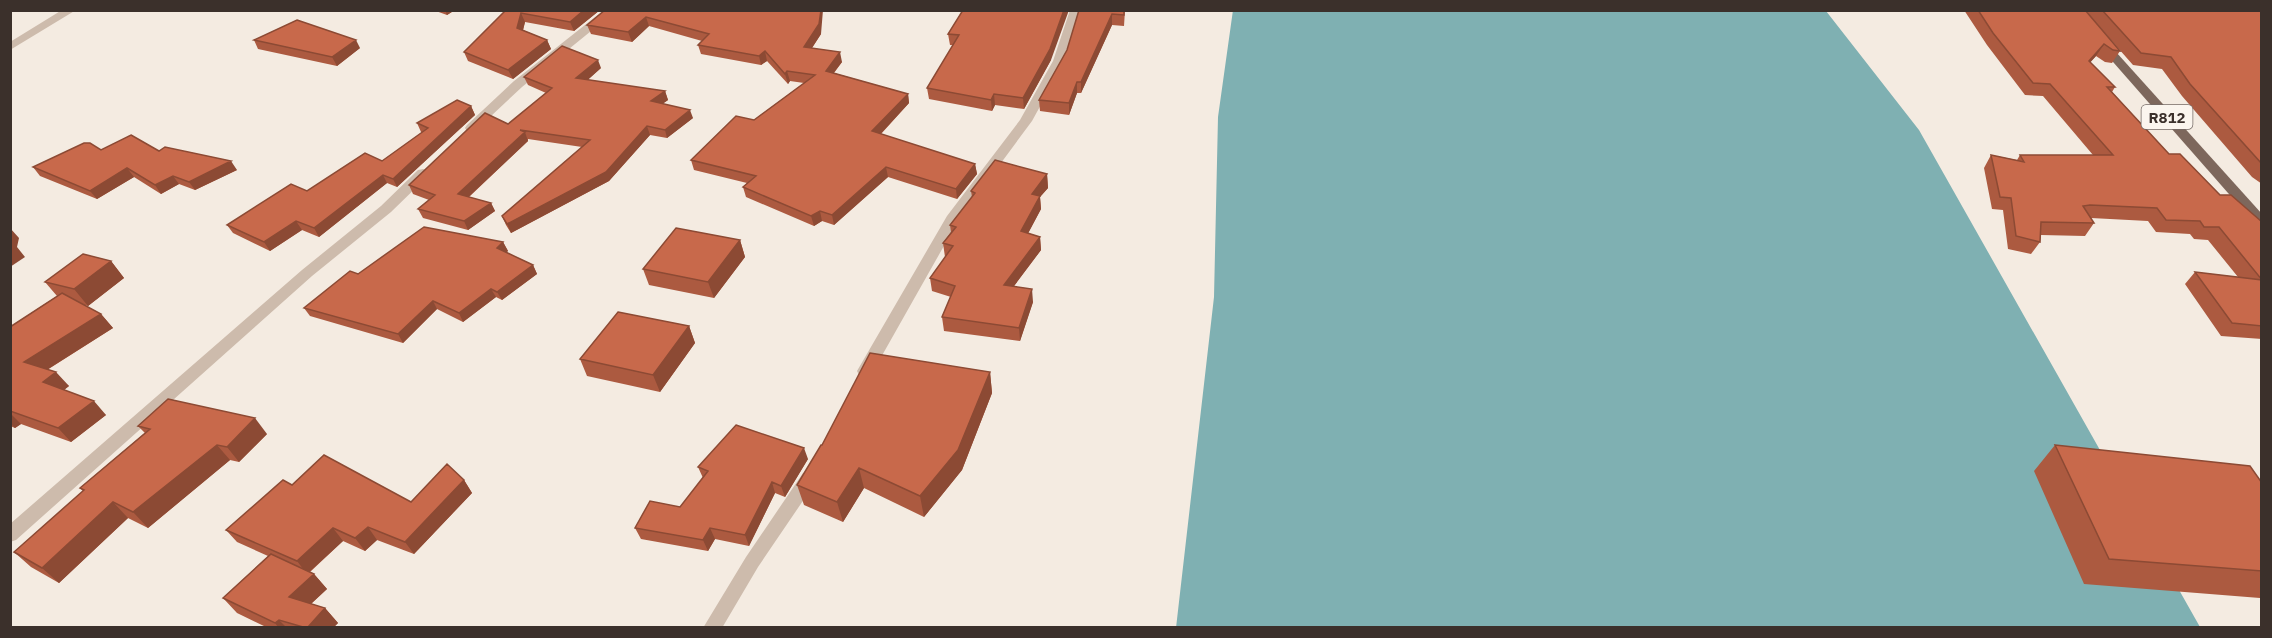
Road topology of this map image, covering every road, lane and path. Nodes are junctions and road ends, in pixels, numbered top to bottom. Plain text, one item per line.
1 (71, 10) edge
2 (612, 10) edge
3 (1076, 10) edge
4 (2097, 37) edge
5 (10, 47) edge
6 (460, 138) edge
7 (432, 164) edge
8 (2262, 223) edge
9 (856, 388) edge
10 (814, 468) edge
11 (10, 534) edge
12 (712, 627) edge

1 - 5 street
2 - 6 street
3 - 9 street
4 - 8 main road, R812
7 - 11 street
10 - 12 street

